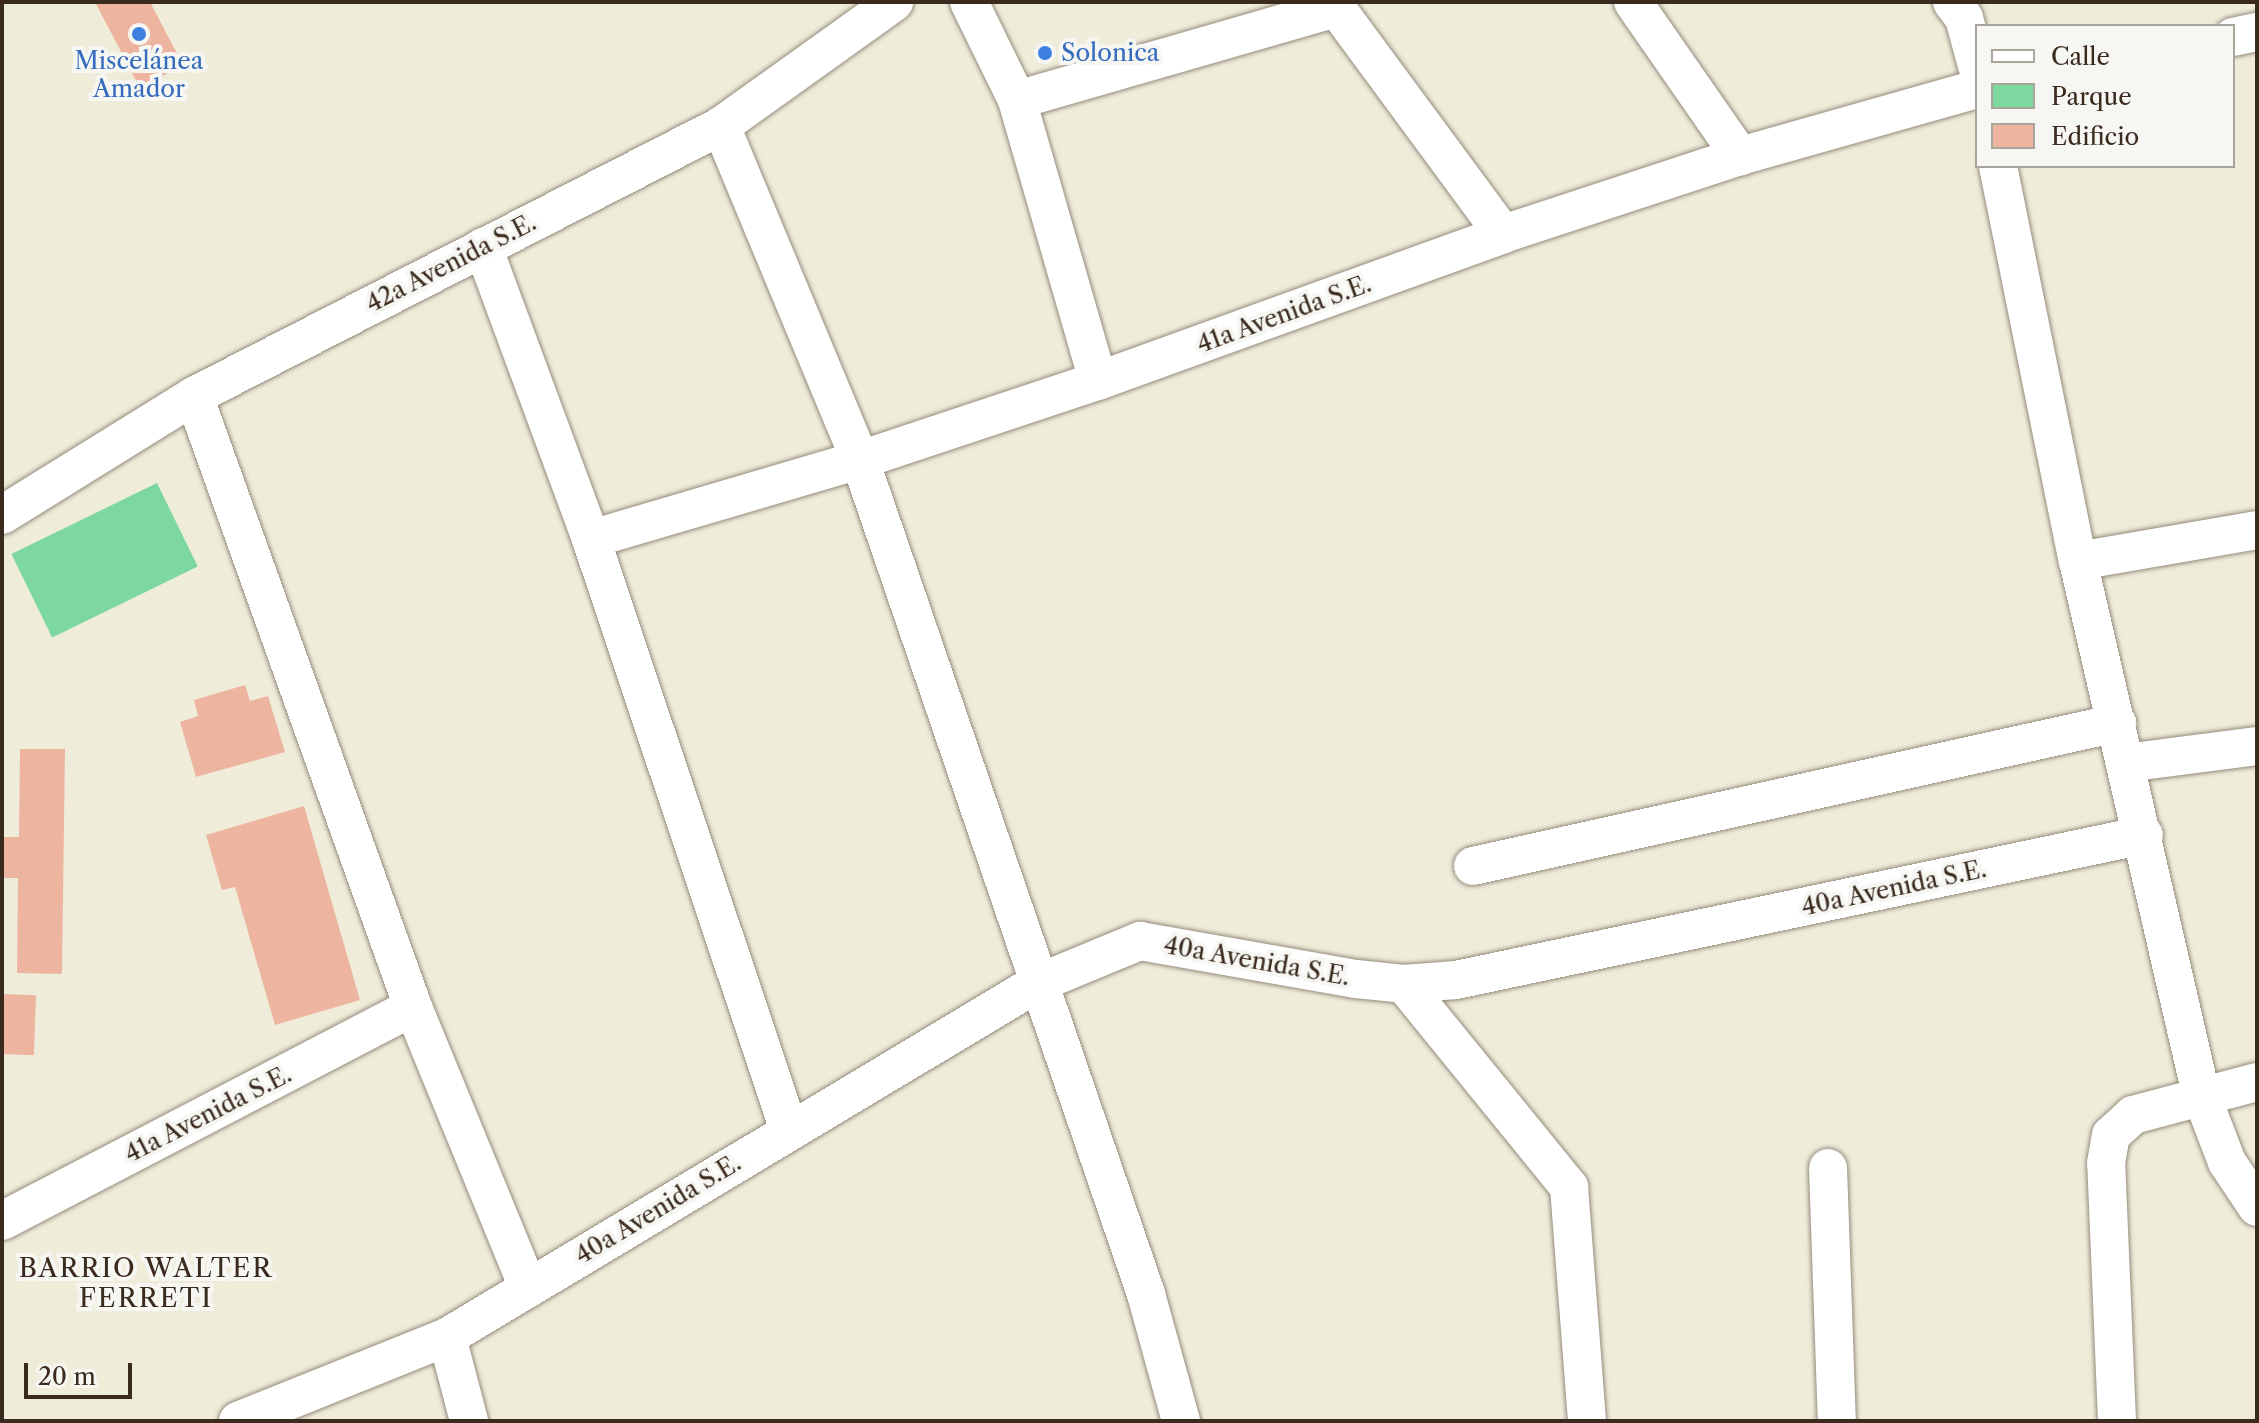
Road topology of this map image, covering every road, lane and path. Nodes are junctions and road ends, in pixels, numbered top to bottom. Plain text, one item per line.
1 (894, 2) edge
2 (969, 2) edge
3 (1633, 2) edge
4 (1952, 2) edge
5 (1334, 5) edge
6 (2257, 33) edge
7 (2235, 37) edge
8 (1975, 59) edge
9 (1975, 90) edge
10 (1017, 100) junction
11 (721, 126) junction
12 (1740, 156) junction
13 (1998, 168) edge
14 (1503, 234) junction
15 (483, 247) junction
16 (1098, 381) junction
17 (194, 396) junction
18 (860, 460) junction
19 (2, 515) edge
20 (2257, 530) edge
21 (591, 539) junction
22 (2078, 561) junction
23 (2117, 723) junction
24 (2257, 746) edge
25 (2126, 763) junction
26 (2144, 835) junction
27 (1473, 866) dead end
28 (1036, 984) junction
29 (1404, 984) junction
30 (413, 1007) junction
31 (2257, 1082) edge
32 (2201, 1094) junction
33 (789, 1130) junction
34 (1828, 1168) dead end
35 (2257, 1207) edge
36 (2, 1221) edge
37 (528, 1288) junction
38 (447, 1337) junction
39 (238, 1421) edge
40 (469, 1421) edge
41 (1181, 1421) edge
42 (1587, 1421) edge
43 (1837, 1421) edge
44 (2117, 1421) edge

1 - 11 street, 42a Avenida S.E.
2 - 10 street
3 - 12 street
4 - 8 street
5 - 10 street
5 - 14 street
6 - 7 street
9 - 12 street, 41a Avenida S.E.
10 - 16 street
11 - 15 street, 42a Avenida S.E.
11 - 18 street
12 - 14 street, 41a Avenida S.E.
13 - 22 street
14 - 16 street, 41a Avenida S.E.
15 - 17 street, 42a Avenida S.E.
15 - 21 street
16 - 18 street, 41a Avenida S.E.
17 - 19 street, 42a Avenida S.E.
17 - 30 street
18 - 21 street, 41a Avenida S.E.
18 - 28 street
20 - 22 street
21 - 33 street
22 - 23 street
23 - 25 street
23 - 27 street
24 - 25 street
25 - 26 street
26 - 29 street, 40a Avenida S.E.
26 - 32 street
28 - 29 street, 40a Avenida S.E.
28 - 33 street, 40a Avenida S.E.
28 - 41 street
29 - 42 street
30 - 36 street, 41a Avenida S.E.
30 - 37 street
31 - 32 street
32 - 35 street
32 - 44 street
33 - 37 street, 40a Avenida S.E.
34 - 43 street
37 - 38 street, 40a Avenida S.E.
38 - 39 street, 40a Avenida S.E.
38 - 40 street

